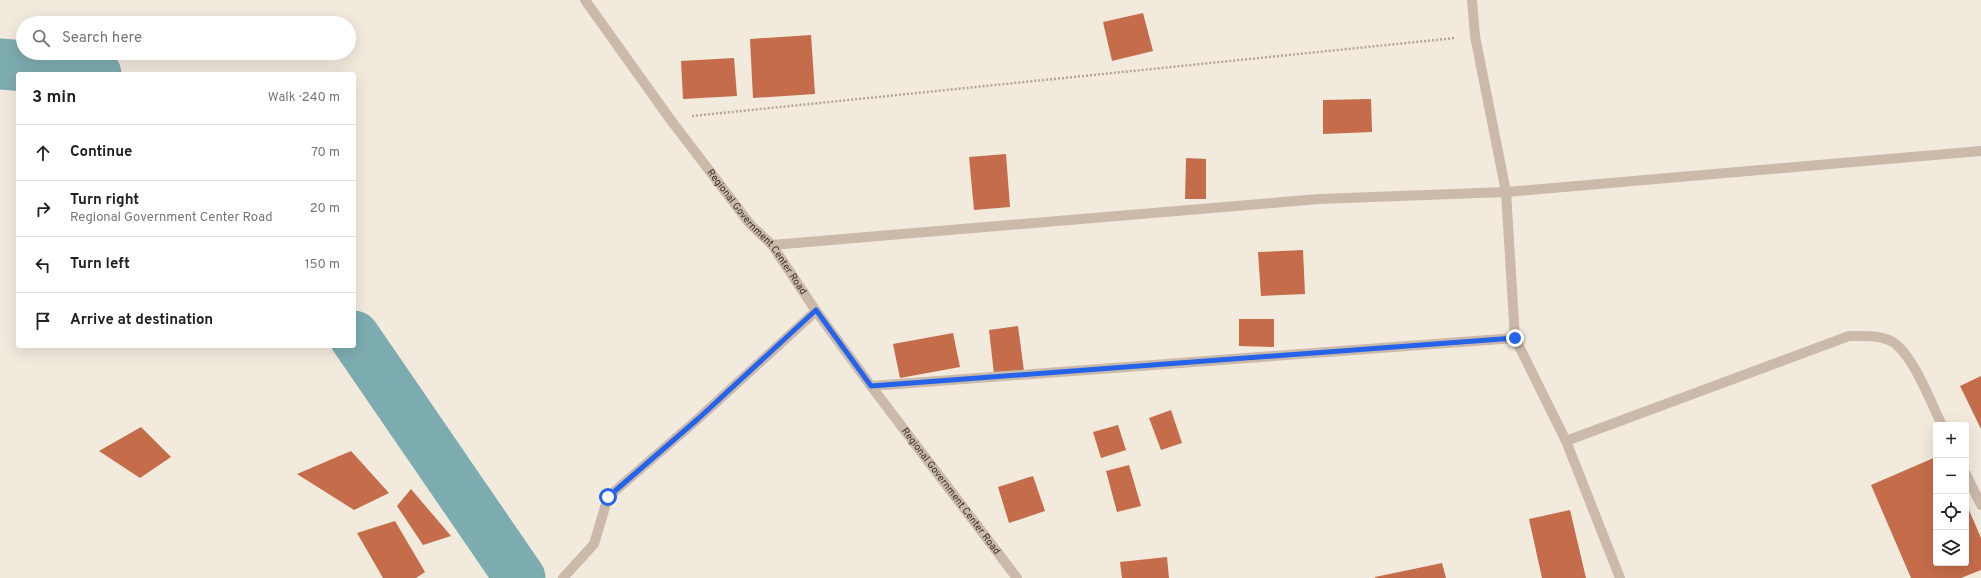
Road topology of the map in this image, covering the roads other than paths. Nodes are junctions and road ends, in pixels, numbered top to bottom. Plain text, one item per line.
1 (585, 0) edge
2 (1472, 0) edge
3 (1981, 150) edge
4 (1506, 192) junction
5 (772, 245) junction
6 (816, 310) junction
7 (1515, 338) junction
8 (871, 386) junction
9 (1941, 422) edge
10 (1566, 441) junction
11 (1969, 480) edge
12 (1981, 505) edge
13 (563, 578) edge
14 (1017, 578) edge
15 (1620, 578) edge

1 - 5 street, Regional Government Center Road
2 - 4 street
3 - 4 street
4 - 5 street
4 - 7 street
5 - 6 street, Regional Government Center Road
6 - 8 street, Regional Government Center Road
6 - 13 street
7 - 8 street
7 - 10 street
8 - 14 street, Regional Government Center Road
9 - 10 street
10 - 15 street
11 - 12 street

